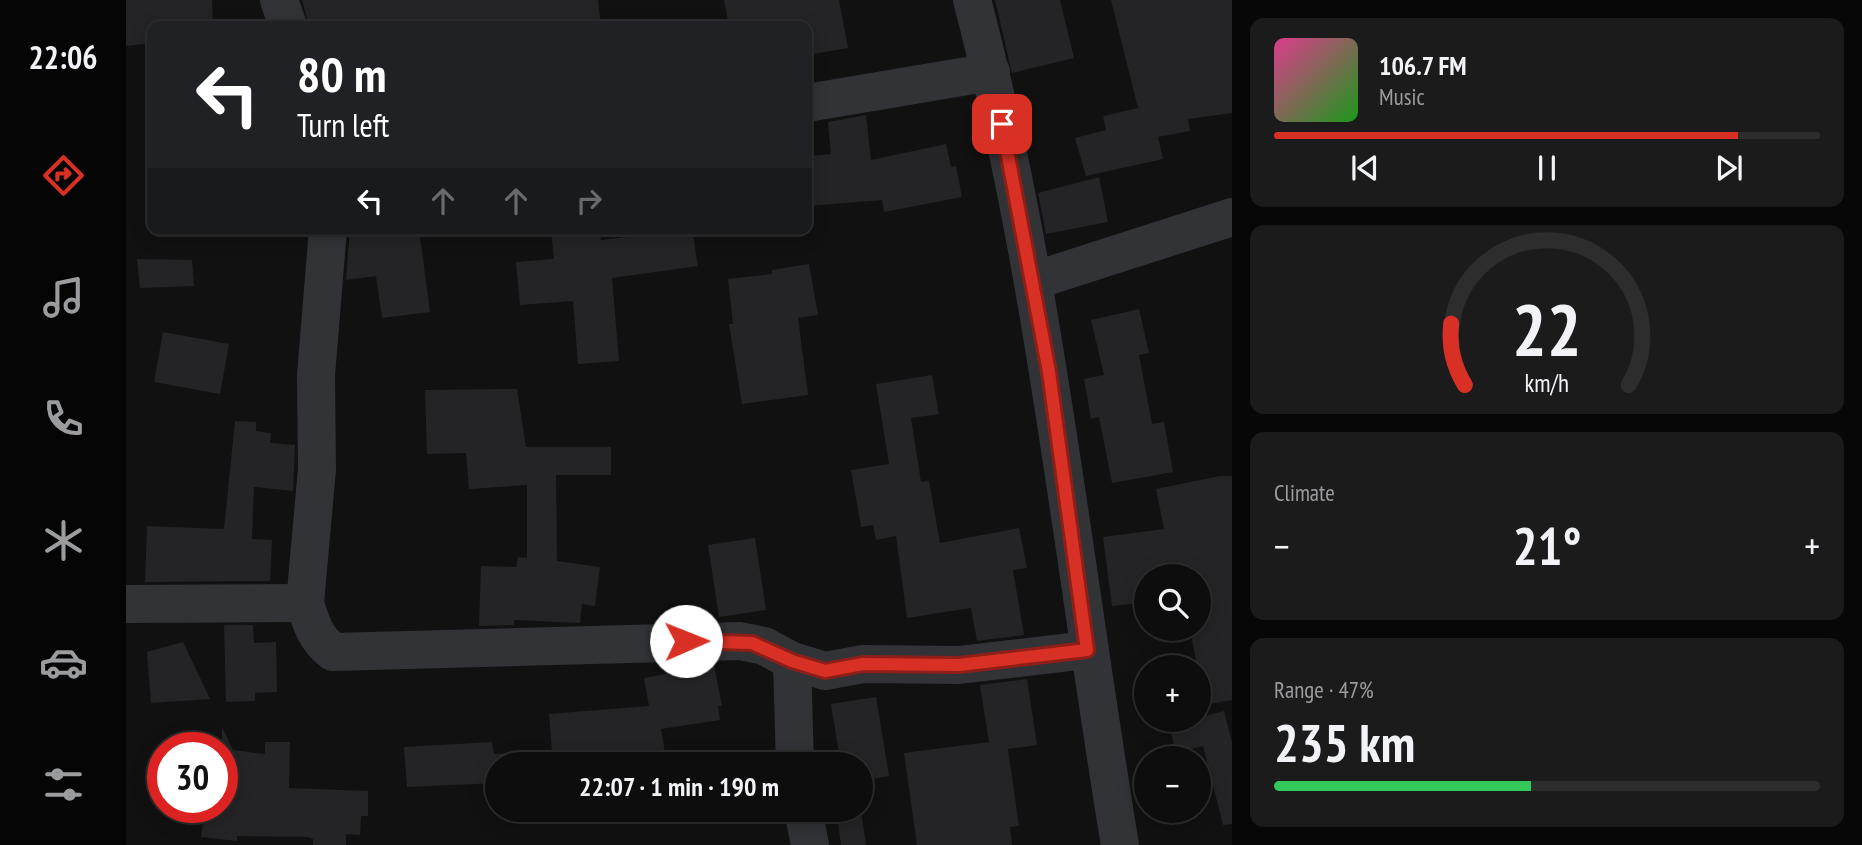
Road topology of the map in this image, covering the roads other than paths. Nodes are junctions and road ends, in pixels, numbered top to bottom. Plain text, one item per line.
1 (279, 0) edge
2 (972, 0) edge
3 (286, 21) edge
4 (991, 72) junction
5 (812, 102) edge
6 (1232, 217) edge
7 (328, 235) edge
8 (1033, 281) junction
9 (305, 603) junction
10 (126, 604) edge
11 (1087, 650) junction
12 (792, 661) junction
13 (794, 752) edge
14 (805, 822) edge
15 (810, 845) edge
16 (1120, 845) edge

1 - 3 street
2 - 4 street
4 - 5 street
4 - 8 street
6 - 8 street
7 - 9 street
8 - 11 street
9 - 10 street
9 - 12 street
11 - 12 street
11 - 16 street
12 - 13 street
14 - 15 street

